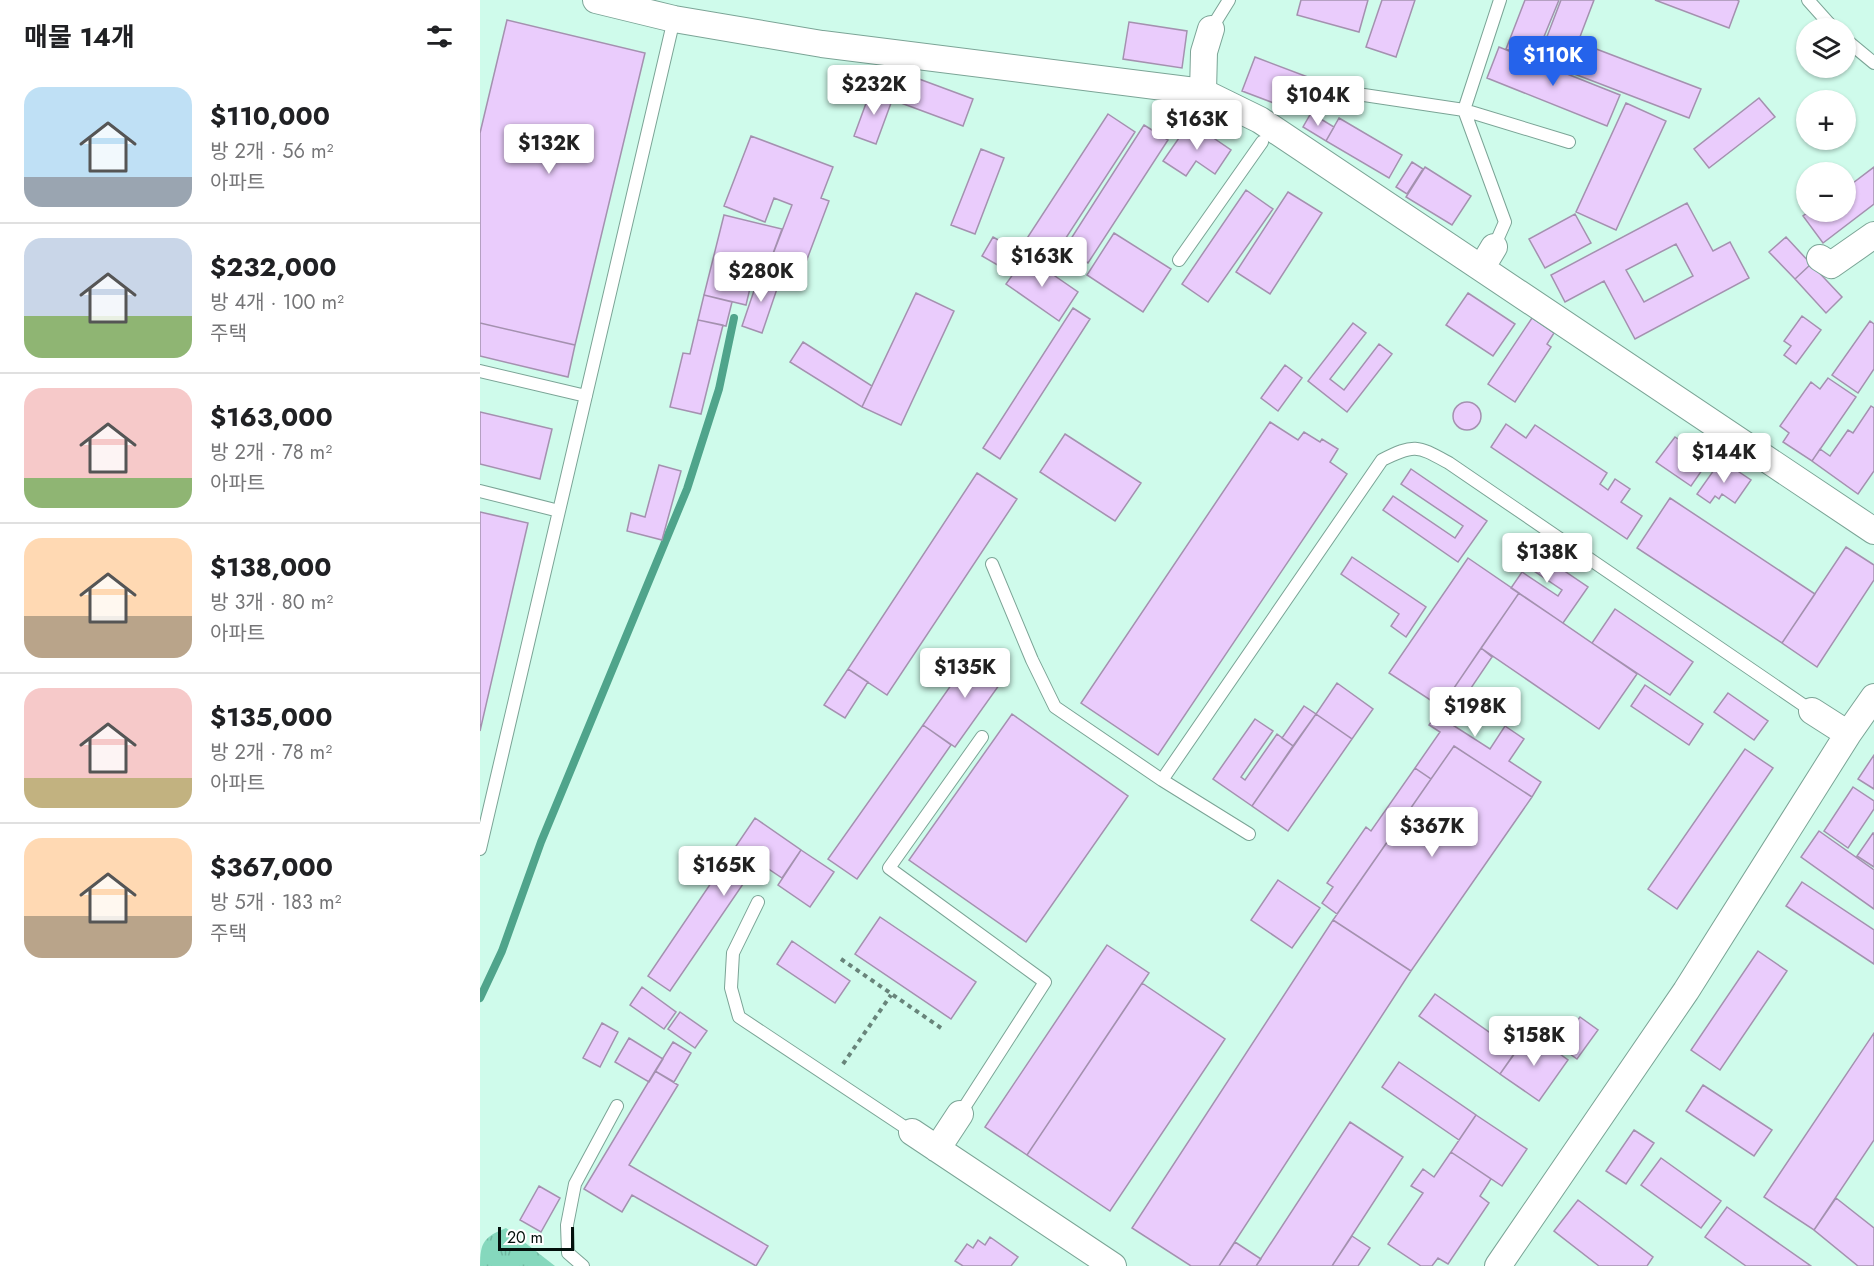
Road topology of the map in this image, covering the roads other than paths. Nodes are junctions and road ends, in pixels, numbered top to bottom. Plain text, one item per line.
1 (596, 0) edge
2 (1229, 0) edge
3 (1500, 0) edge
4 (1808, 0) edge
5 (1824, 18) edge
6 (674, 19) junction
7 (1211, 29) joint
8 (1856, 48) edge
9 (1874, 63) edge
10 (1203, 92) junction
11 (1344, 92) dead end
12 (1464, 110) junction
13 (1268, 135) junction
14 (1569, 142) dead end
15 (1874, 235) edge
16 (1488, 257) junction
17 (1820, 258) dead end
18 (1179, 260) dead end
19 (480, 370) edge
20 (586, 396) junction
21 (480, 491) edge
22 (559, 511) junction
23 (1874, 531) edge
24 (992, 564) dead end
25 (1874, 698) edge
26 (1812, 711) joint
27 (1848, 734) junction
28 (982, 737) dead end
29 (1162, 780) junction
30 (1249, 834) dead end
31 (480, 849) edge
32 (758, 902) dead end
33 (617, 1106) dead end
34 (960, 1114) joint
35 (912, 1132) joint
36 (937, 1149) junction
37 (583, 1266) edge
38 (1113, 1266) edge
39 (1498, 1266) edge

1 - 6 street
2 - 7 lane
3 - 12 lane
4 - 5 lane
6 - 10 street
6 - 20 lane
7 - 10 street
8 - 9 lane
10 - 13 street
11 - 12 lane
12 - 14 lane
12 - 16 lane
13 - 16 street
13 - 18 lane
15 - 17 street
16 - 23 street
19 - 20 lane
20 - 22 lane
21 - 22 lane
22 - 31 lane
24 - 29 lane
25 - 27 street
26 - 27 street
26 - 29 lane
27 - 39 street
28 - 34 lane
29 - 30 lane
32 - 35 lane
33 - 37 lane
34 - 36 street
35 - 36 street
36 - 38 street

